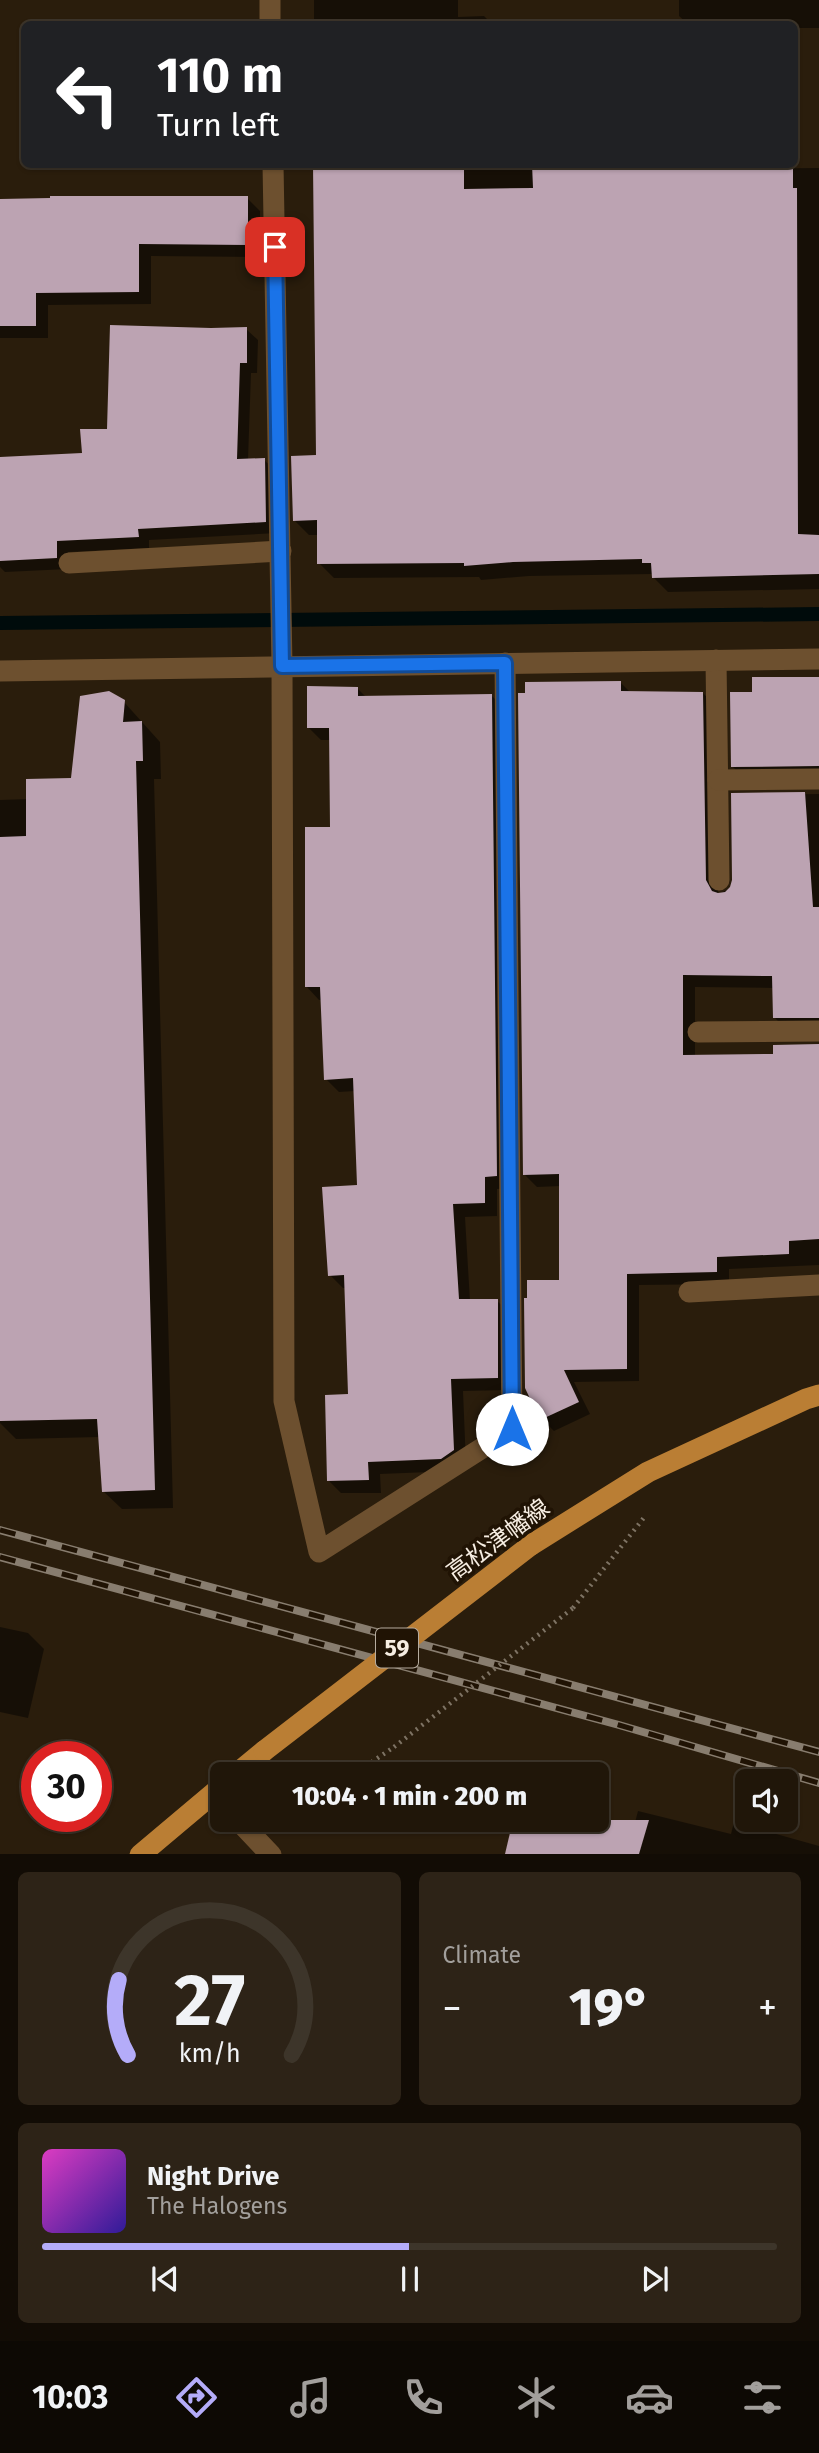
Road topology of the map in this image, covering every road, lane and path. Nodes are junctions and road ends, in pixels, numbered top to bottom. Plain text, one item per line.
1 (270, 0) edge
2 (270, 21) edge
3 (273, 168) edge
4 (281, 551) junction
5 (69, 563) dead end
6 (819, 659) edge
7 (716, 660) junction
8 (505, 663) junction
9 (282, 666) junction
10 (0, 671) edge
11 (819, 779) edge
12 (718, 780) junction
13 (719, 880) dead end
14 (819, 1031) edge
15 (698, 1032) dead end
16 (819, 1285) edge
17 (689, 1292) dead end
18 (819, 1395) edge
19 (648, 1513) dead end
20 (251, 1762) edge
21 (372, 1762) edge
22 (210, 1801) edge
23 (250, 1832) edge
24 (140, 1854) edge
25 (271, 1854) edge

1 - 2 street
3 - 4 street
4 - 5 street
4 - 9 street
6 - 7 street
7 - 8 street
7 - 12 street
8 - 9 street
8 - 9 street
9 - 10 street
11 - 12 street
12 - 13 street
14 - 15 street
16 - 17 street
18 - 20 main road, 高松津幡線 / 59, bridge
19 - 21 path, bridge
22 - 24 main road
23 - 25 street

